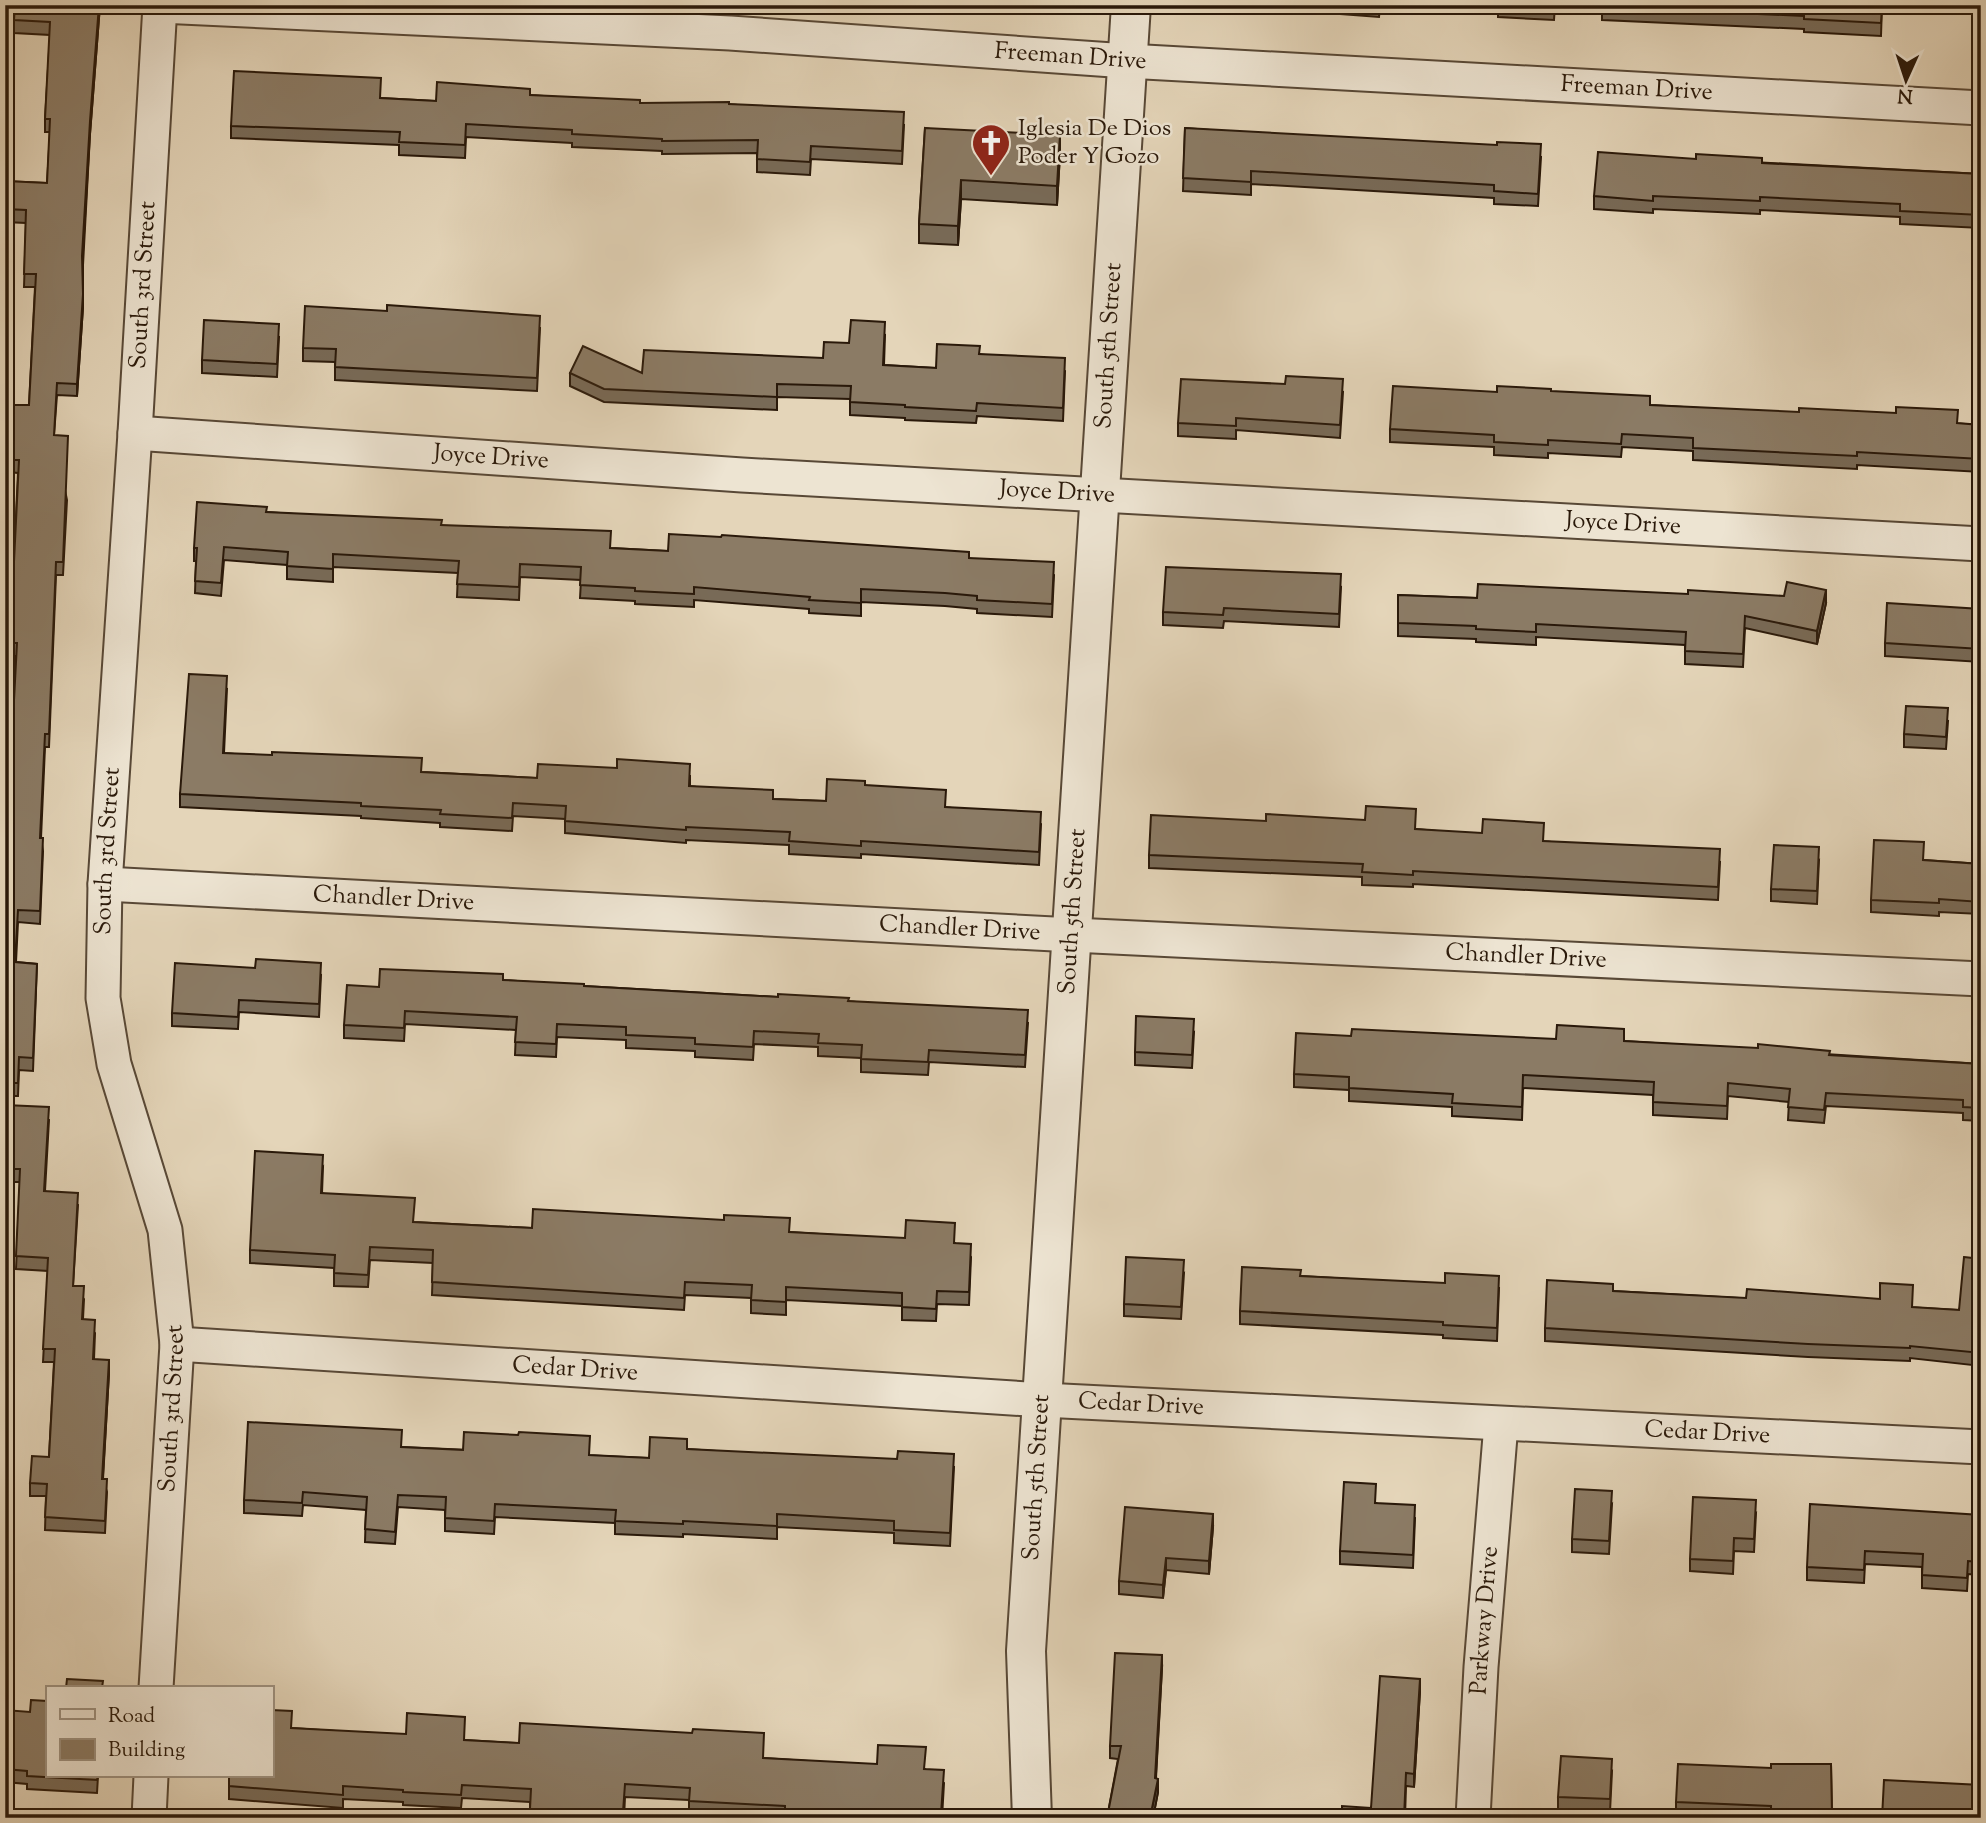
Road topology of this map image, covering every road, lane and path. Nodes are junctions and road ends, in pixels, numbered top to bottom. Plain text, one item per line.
1 (1131, 5) edge
2 (160, 6) edge
3 (1127, 61) junction
4 (1981, 108) edge
5 (135, 433) junction
6 (1099, 496) junction
7 (1981, 544) edge
8 (105, 884) junction
9 (1073, 935) junction
10 (1981, 979) edge
11 (177, 1344) junction
12 (1043, 1400) junction
13 (1501, 1424) junction
14 (1981, 1447) edge
15 (156, 1686) edge
16 (151, 1778) edge
17 (149, 1818) edge
18 (1032, 1818) edge
19 (1472, 1818) edge

1 - 3 street, South 5th Street
2 - 3 street, Freeman Drive
2 - 5 street, South 3rd Street
3 - 4 street, Freeman Drive
3 - 6 street, South 5th Street
5 - 6 street, Joyce Drive
5 - 8 street, South 3rd Street
6 - 7 street, Joyce Drive
6 - 9 street, South 5th Street
8 - 9 street, Chandler Drive
8 - 11 street, South 3rd Street
9 - 10 street, Chandler Drive
9 - 12 street, South 5th Street
11 - 12 street, Cedar Drive
11 - 15 street, South 3rd Street
12 - 13 street, Cedar Drive
12 - 18 street, South 5th Street
13 - 14 street, Cedar Drive
13 - 19 street, Parkway Drive
16 - 17 street

